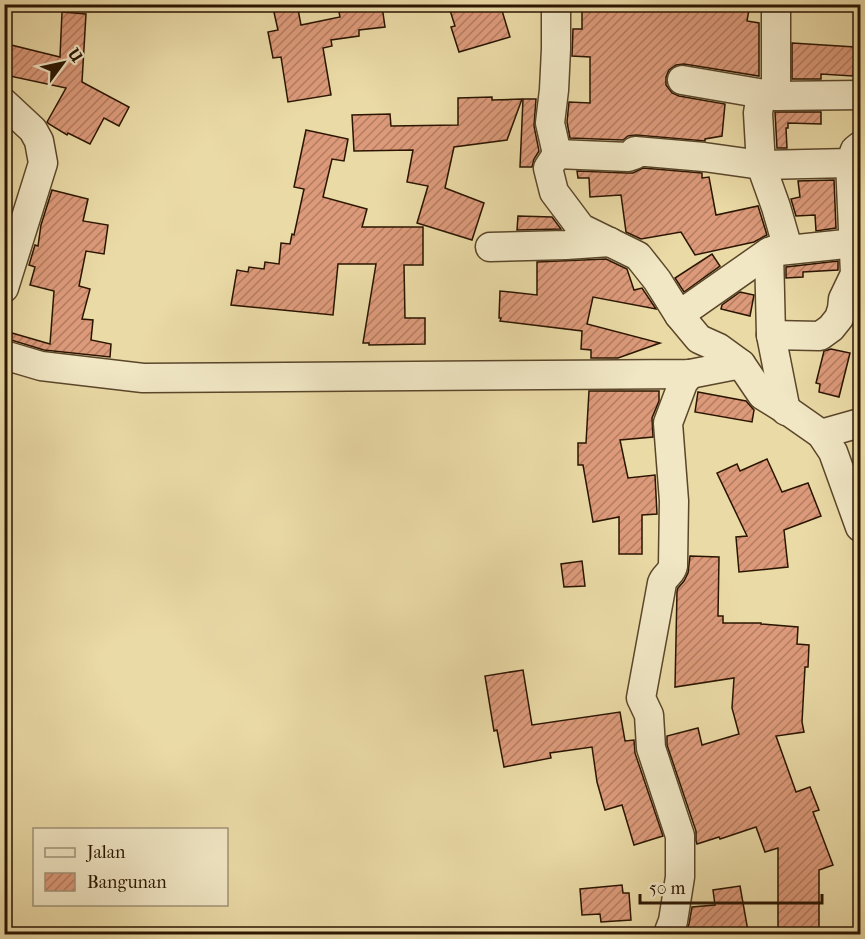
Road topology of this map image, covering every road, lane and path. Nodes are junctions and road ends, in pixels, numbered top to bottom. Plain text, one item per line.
1 (556, 4) edge
2 (776, 4) edge
3 (682, 80) dead end
4 (769, 95) junction
5 (861, 95) edge
6 (4, 103) edge
7 (557, 154) junction
8 (855, 154) edge
9 (761, 165) junction
10 (612, 242) junction
11 (855, 243) junction
12 (490, 247) dead end
13 (769, 252) junction
14 (4, 288) edge
15 (679, 315) junction
16 (771, 335) junction
17 (4, 355) edge
18 (741, 364) junction
19 (686, 378) junction
20 (786, 411) junction
21 (861, 423) edge
22 (821, 435) junction
23 (861, 527) edge
24 (668, 934) edge

1 - 7 street
2 - 4 street
3 - 4 street
4 - 5 street
4 - 9 street
6 - 14 street
7 - 9 street
7 - 10 street
8 - 9 street
8 - 11 street
9 - 13 street
10 - 12 street
10 - 15 street
11 - 13 street
11 - 16 street
13 - 15 street
13 - 16 street
15 - 18 street
16 - 20 street
17 - 19 street
18 - 19 street
18 - 20 street
19 - 24 street
20 - 22 street
21 - 22 street
22 - 23 street

